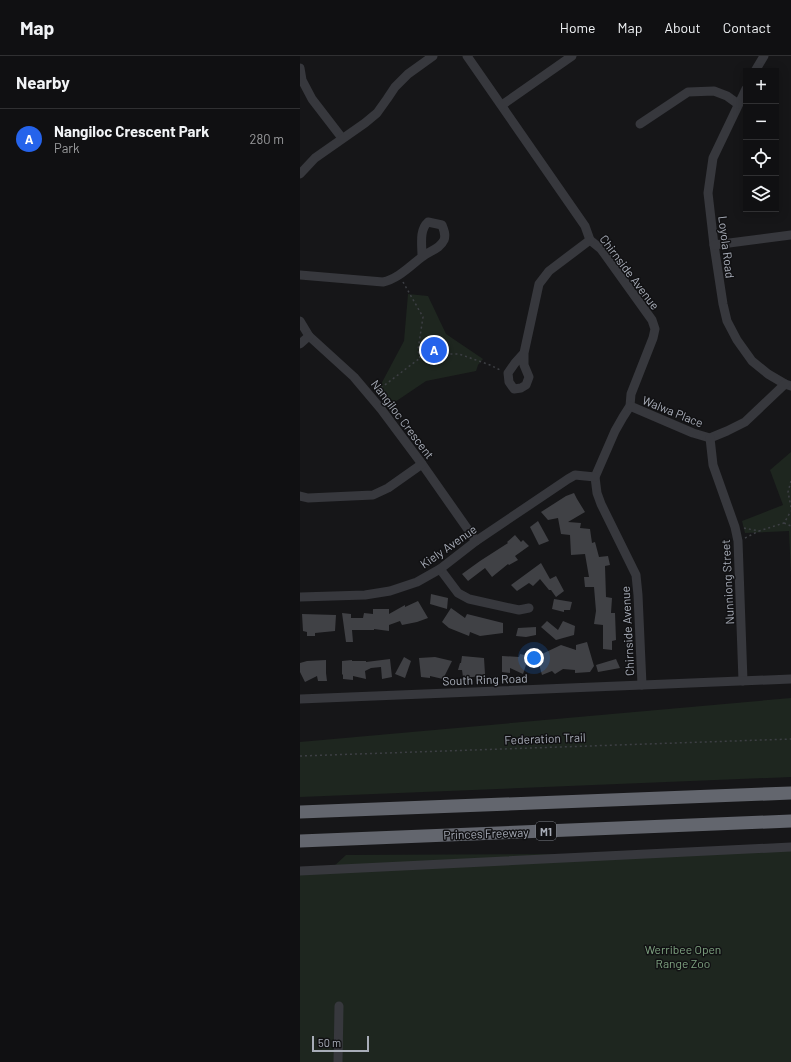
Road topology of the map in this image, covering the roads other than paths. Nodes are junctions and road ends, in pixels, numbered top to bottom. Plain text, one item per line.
1 (434, 56) edge
2 (467, 56) edge
3 (572, 56) edge
4 (764, 56) edge
5 (300, 68) edge
6 (757, 68) edge
7 (743, 95) edge
8 (738, 104) junction
9 (502, 105) junction
10 (640, 124) dead end
11 (342, 138) junction
12 (300, 174) edge
13 (791, 235) edge
14 (590, 240) junction
15 (714, 245) junction
16 (422, 256) dead end
17 (300, 275) edge
18 (300, 321) edge
19 (309, 336) junction
20 (300, 344) edge
21 (524, 353) junction
22 (788, 385) edge
23 (630, 406) junction
24 (710, 438) junction
25 (422, 464) junction
26 (595, 477) junction
27 (300, 496) edge
28 (476, 541) junction
29 (440, 569) junction
30 (300, 597) edge
31 (529, 608) dead end
32 (791, 679) edge
33 (743, 681) junction
34 (642, 685) junction
35 (300, 698) edge
36 (791, 793) edge
37 (300, 812) edge
38 (791, 821) edge
39 (300, 840) edge
40 (791, 847) edge
41 (300, 871) edge
42 (339, 1006) dead end
43 (338, 1062) edge

1 - 11 street
2 - 9 street, Chirnside Avenue
3 - 9 street
4 - 6 street
5 - 11 street
7 - 8 street, Loyola Road
8 - 10 street
8 - 15 street, Loyola Road
9 - 14 street, Chirnside Avenue
11 - 12 street
13 - 15 street
14 - 21 street
14 - 23 street, Chirnside Avenue
15 - 22 street, Loyola Road
16 - 17 street
18 - 19 street, Nangiloc Crescent
19 - 20 street
19 - 25 street, Nangiloc Crescent
21 - 21 street
22 - 24 street, Walwa Place
23 - 24 street, Walwa Place
23 - 26 street, Chirnside Avenue
24 - 33 street, Nunniong Street
25 - 27 street
25 - 28 street, Nangiloc Crescent
26 - 28 street, Kiely Avenue
26 - 34 street, Chirnside Avenue
28 - 29 street, Kiely Avenue
29 - 30 street, Kiely Avenue
29 - 31 street
32 - 33 street, South Ring Road
33 - 34 street, South Ring Road
34 - 35 street, South Ring Road
36 - 37 highway
38 - 39 highway, Princes Freeway / M1
40 - 41 street
42 - 43 street

